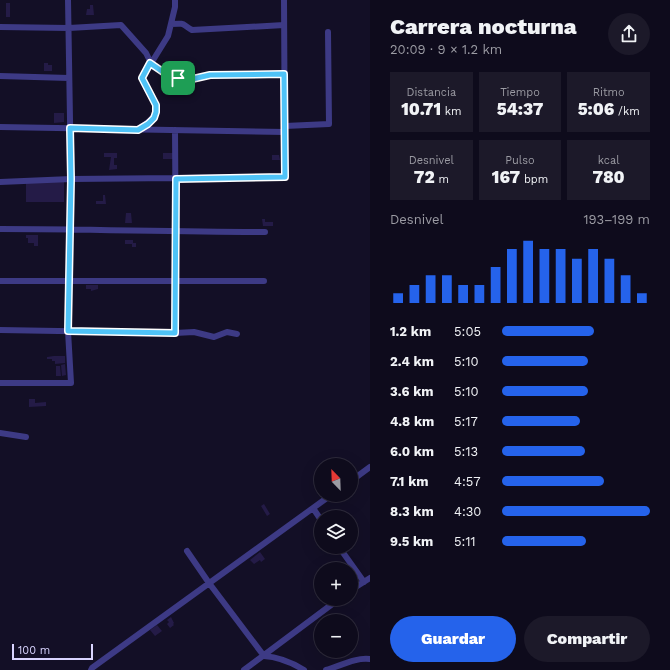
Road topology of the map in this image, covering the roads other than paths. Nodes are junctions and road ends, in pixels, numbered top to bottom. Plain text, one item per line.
1 (68, 0) edge
2 (175, 0) edge
3 (284, 0) edge
4 (171, 24) junction
5 (284, 25) junction
6 (0, 27) edge
7 (69, 28) junction
8 (328, 32) dead end
9 (150, 63) junction
10 (284, 74) junction
11 (0, 76) edge
12 (69, 78) junction
13 (0, 127) edge
14 (70, 128) junction
15 (285, 129) junction
16 (138, 130) junction
17 (175, 130) junction
18 (71, 179) junction
19 (176, 179) junction
20 (0, 182) edge
21 (0, 229) edge
22 (70, 229) junction
23 (176, 232) junction
24 (265, 232) dead end
25 (0, 281) edge
26 (176, 281) junction
27 (264, 281) dead end
28 (69, 282) junction
29 (0, 330) edge
30 (68, 331) junction
31 (175, 333) junction
32 (237, 334) dead end
33 (0, 383) edge
34 (0, 433) edge
35 (26, 437) dead end
36 (370, 467) edge
37 (358, 476) edge
38 (321, 502) edge
39 (313, 508) joint
40 (187, 550) dead end
41 (345, 554) edge
42 (370, 578) edge
43 (364, 582) junction
44 (209, 583) junction
45 (358, 586) edge
46 (330, 606) edge
47 (264, 656) junction
48 (370, 658) edge
49 (91, 670) edge
50 (244, 670) edge
51 (304, 670) edge
52 (326, 670) edge

1 - 7 street
2 - 4 street
3 - 5 street
4 - 5 street
4 - 9 street
5 - 10 street
6 - 7 street
7 - 9 street
7 - 12 street
8 - 15 street
9 - 10 street
9 - 16 street
10 - 15 street
11 - 12 street
12 - 14 street
13 - 14 street
14 - 16 street
14 - 18 street
15 - 17 street
15 - 19 street
16 - 17 street
17 - 19 street
18 - 19 street
18 - 20 street
18 - 22 street
19 - 23 street
21 - 22 street
22 - 23 street
22 - 28 street
23 - 24 street
23 - 26 street
25 - 28 street
26 - 27 street
26 - 28 street
26 - 31 street
28 - 30 street
29 - 30 street
30 - 31 street
30 - 33 street
31 - 32 street
34 - 35 street
36 - 37 street
38 - 39 street
39 - 44 street
40 - 44 street
41 - 43 street
42 - 43 street
43 - 45 street
44 - 47 street
44 - 49 street
46 - 47 street
47 - 50 street
47 - 51 street
48 - 52 street

